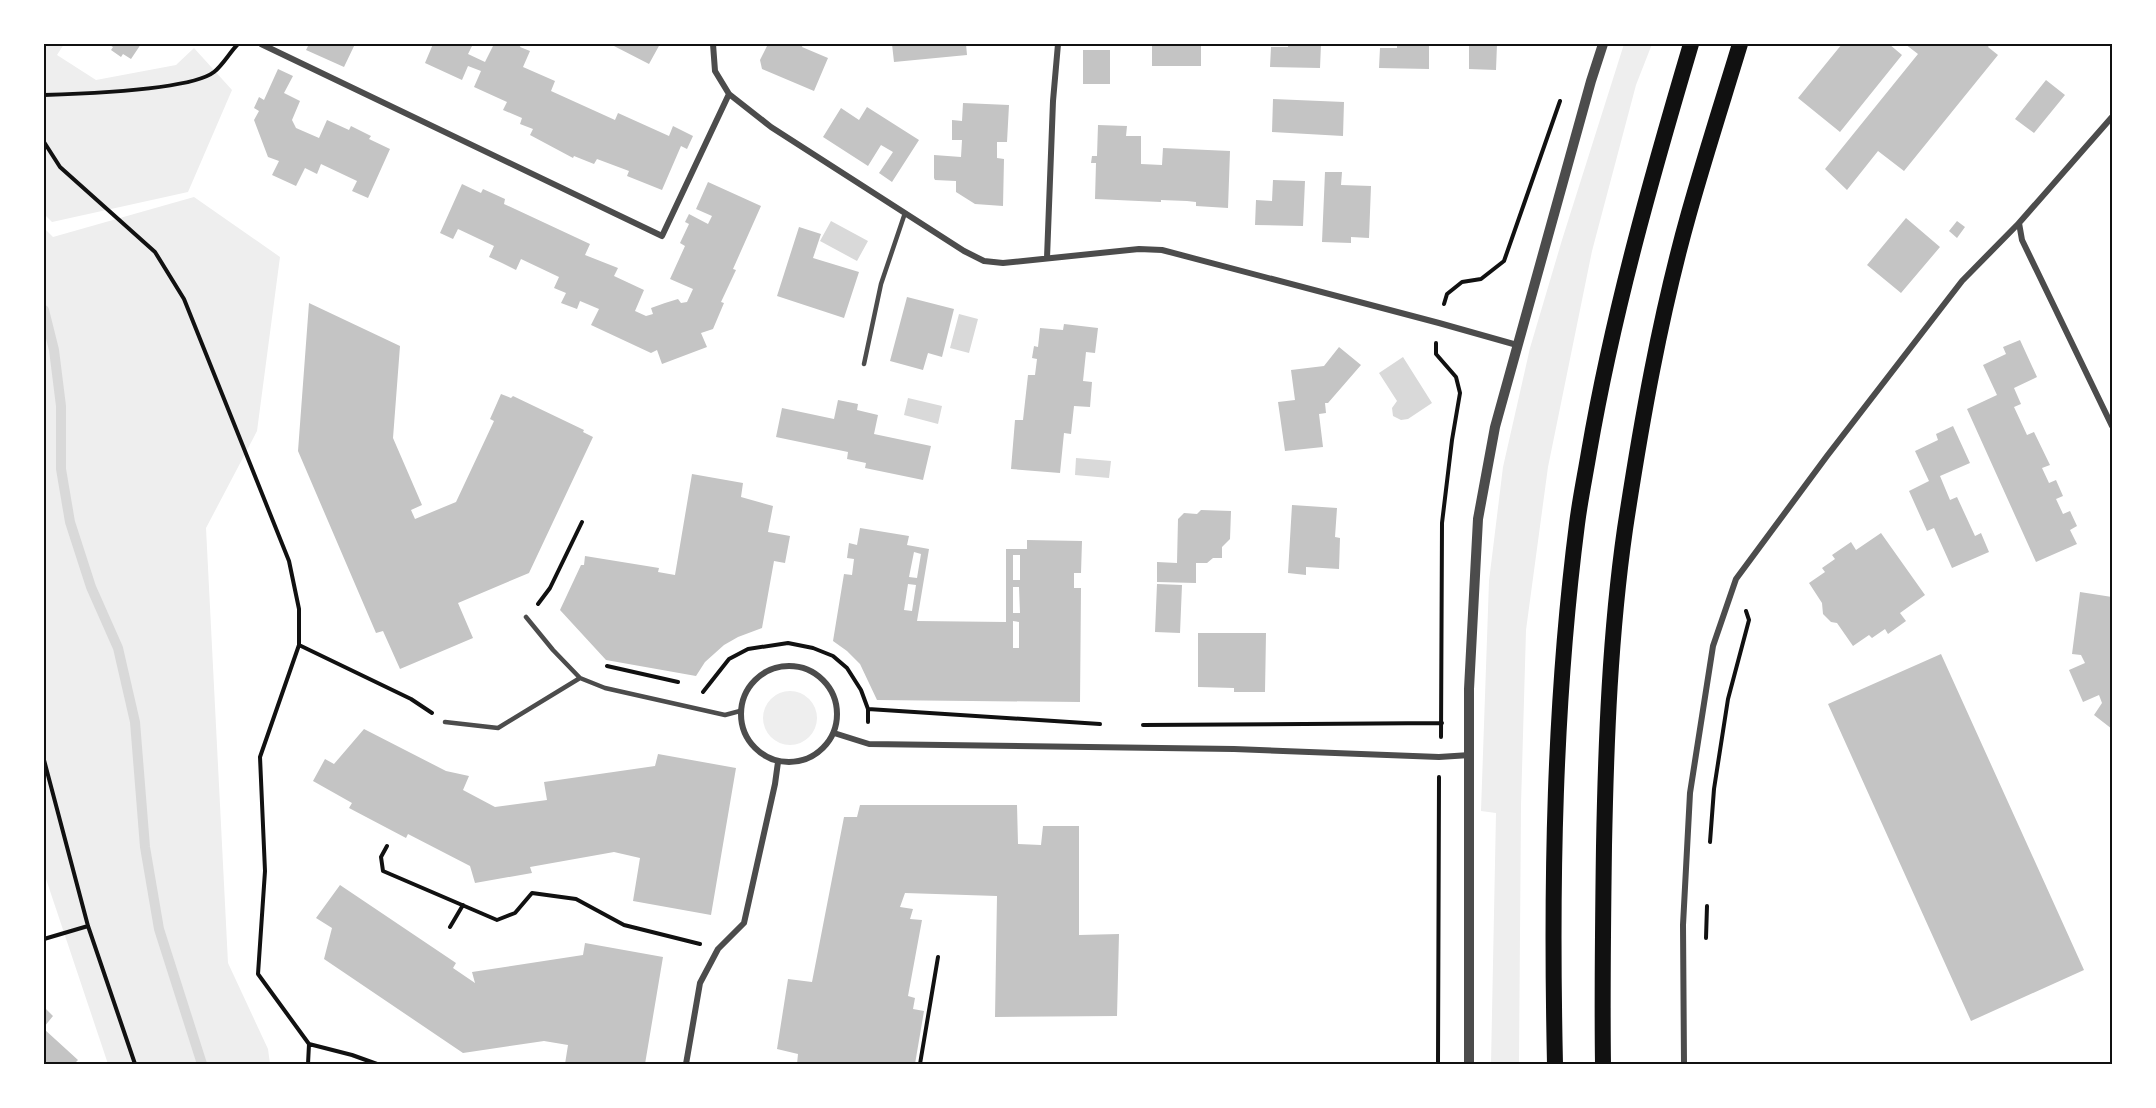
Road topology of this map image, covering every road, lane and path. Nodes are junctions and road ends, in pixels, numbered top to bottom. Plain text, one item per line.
1 (238, 44) edge
2 (261, 44) edge
3 (713, 44) edge
4 (1058, 44) edge
5 (1603, 44) edge
6 (1691, 44) edge
7 (1740, 44) edge
8 (729, 94) junction
9 (44, 95) edge
10 (2112, 117) edge
11 (44, 142) edge
12 (905, 213) junction
13 (2019, 223) junction
14 (1047, 258) junction
15 (1517, 345) junction
16 (864, 364) dead end
17 (2112, 426) edge
18 (582, 522) dead end
19 (1736, 579) junction
20 (539, 603) dead end
21 (526, 617) dead end
22 (299, 645) junction
23 (608, 666) dead end
24 (580, 678) junction
25 (683, 683) dead end
26 (696, 709) junction
27 (868, 709) junction
28 (741, 711) junction
29 (445, 722) joint
30 (1442, 723) dead end
31 (1104, 725) dead end
32 (1138, 725) dead end
33 (834, 733) junction
34 (869, 744) junction
35 (1470, 755) junction
36 (44, 760) edge
37 (778, 762) junction
38 (387, 846) dead end
39 (1709, 852) dead end
40 (1707, 897) dead end
41 (464, 905) junction
42 (88, 926) junction
43 (450, 927) dead end
44 (44, 939) edge
45 (1706, 943) dead end
46 (718, 949) junction
47 (938, 957) dead end
48 (309, 1044) junction
49 (135, 1065) edge
50 (308, 1065) edge
51 (378, 1065) edge
52 (686, 1065) edge
53 (920, 1065) edge
54 (1469, 1065) edge
55 (1555, 1065) edge
56 (1603, 1065) edge
57 (1684, 1065) edge

1 - 9 path
2 - 8 street
3 - 8 street
4 - 14 street
5 - 15 street
6 - 55 highway
7 - 56 highway
8 - 12 street
10 - 13 street
11 - 22 path
12 - 14 street
12 - 16 lane
13 - 17 street
13 - 19 street
14 - 15 street
15 - 35 street
18 - 20 path
19 - 39 path
19 - 57 street
21 - 24 lane
22 - 29 path
22 - 48 path
23 - 25 path
24 - 26 lane
24 - 29 lane
26 - 27 path
26 - 28 lane
27 - 31 path
27 - 34 path
28 - 33 street
28 - 37 street
30 - 32 path
33 - 34 street
33 - 37 street
34 - 35 street
35 - 54 street
36 - 42 path
37 - 46 street
38 - 41 path
40 - 45 path
41 - 43 path
41 - 46 path
42 - 44 path
42 - 49 path
46 - 52 street
47 - 53 path
48 - 50 path
48 - 51 path

